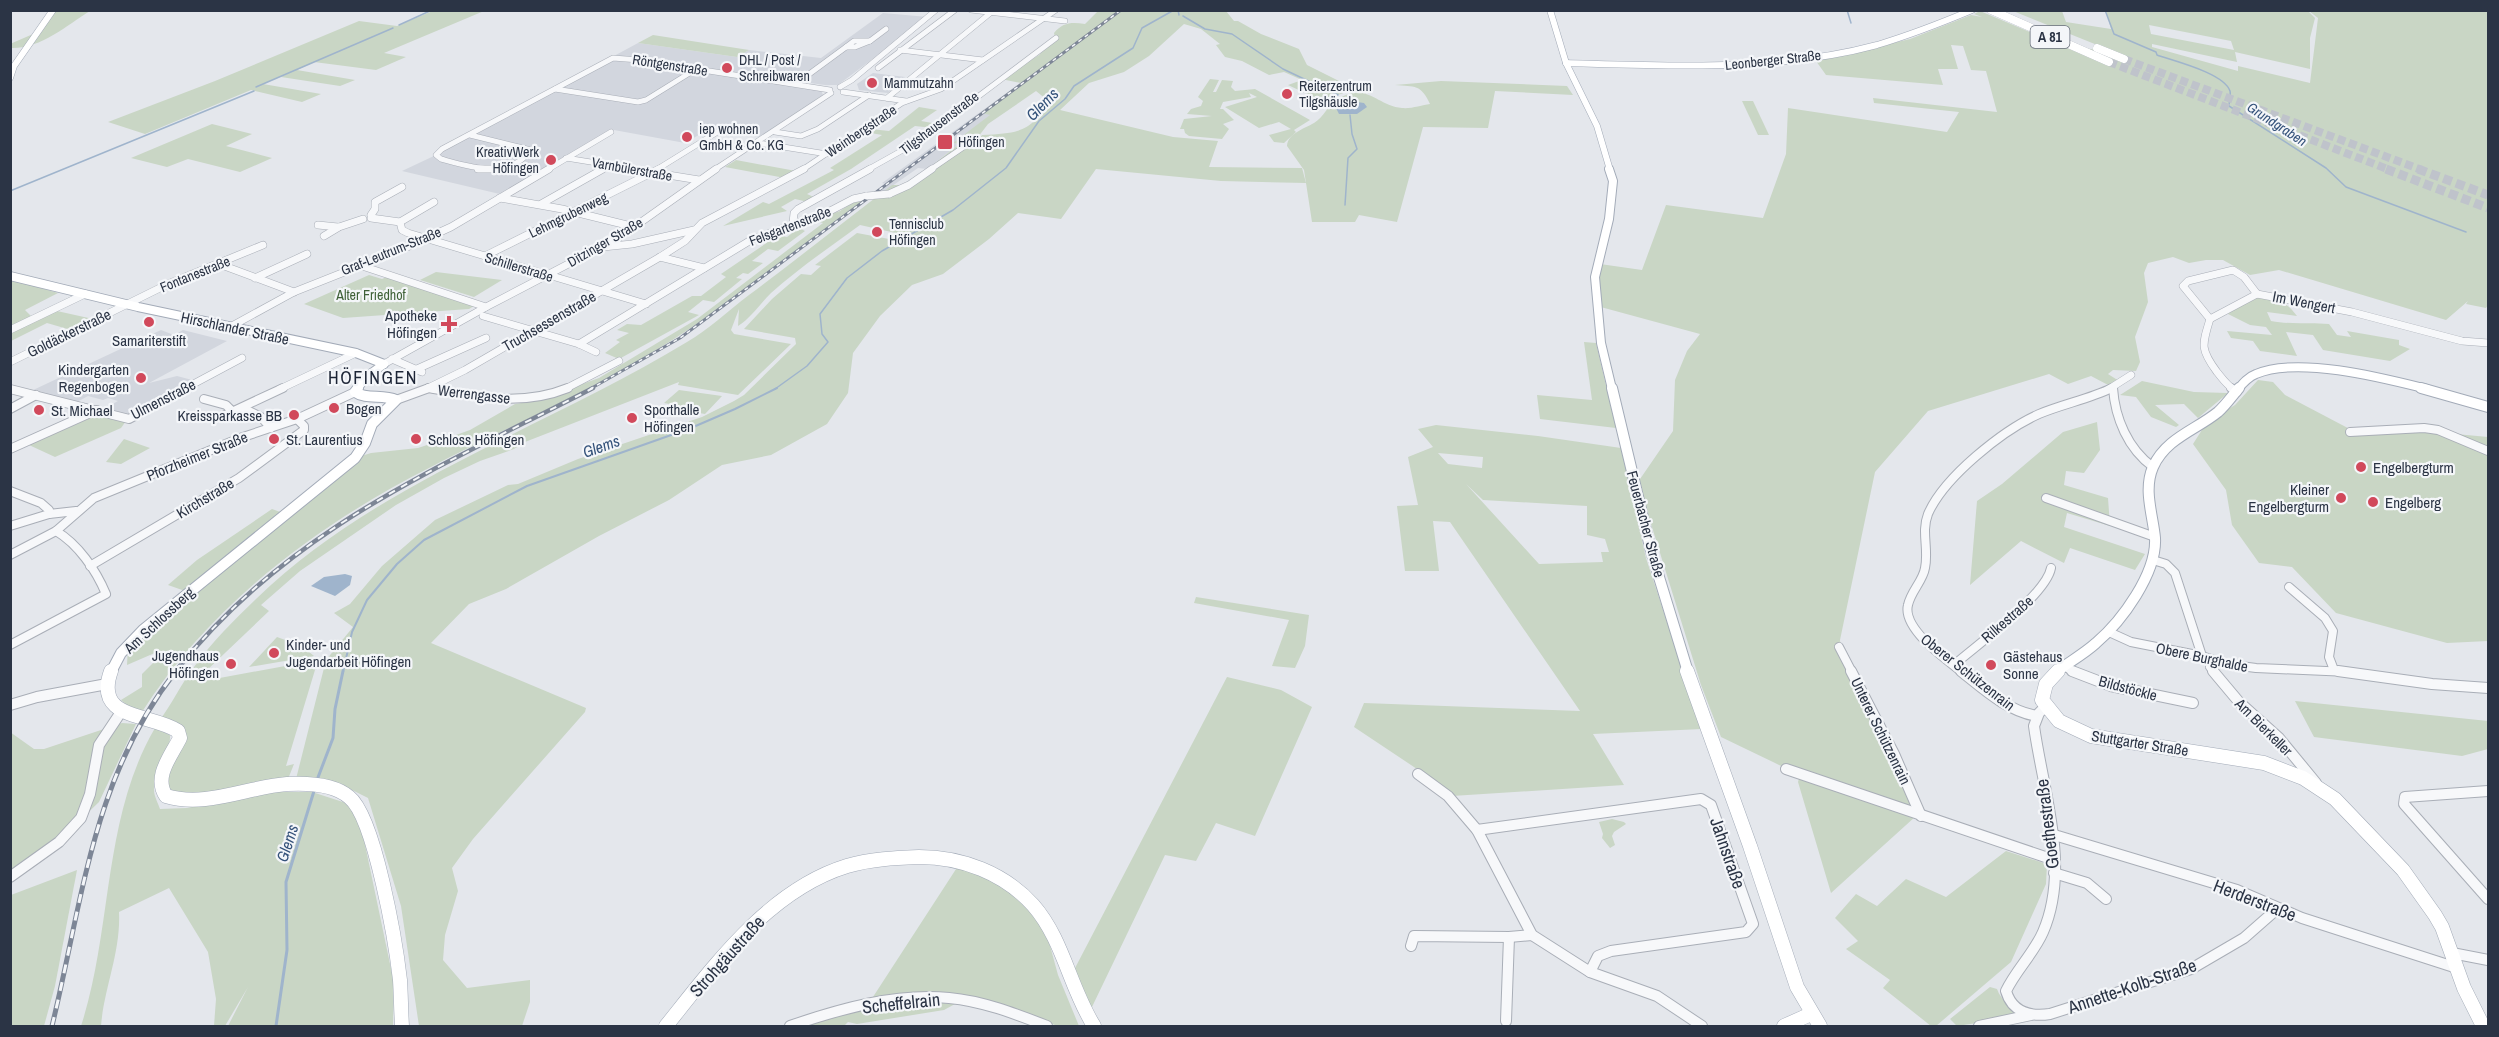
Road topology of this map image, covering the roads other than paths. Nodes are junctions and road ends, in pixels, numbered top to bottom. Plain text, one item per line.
1 (53, 10) edge
2 (936, 10) edge
3 (955, 10) edge
4 (971, 10) edge
5 (1056, 10) edge
6 (1550, 10) edge
7 (1972, 10) edge
8 (1991, 10) edge
9 (2006, 10) edge
10 (993, 12) edge
11 (1042, 19) junction
12 (1065, 21) dead end
13 (886, 29) dead end
14 (1056, 38) dead end
15 (891, 49) junction
16 (902, 51) junction
17 (939, 55) junction
18 (2124, 59) tunnel mouth
19 (983, 60) junction
20 (2109, 62) tunnel mouth
21 (1590, 64) junction
22 (878, 68) dead end
23 (696, 69) junction
24 (1569, 69) junction
25 (10, 78) edge
26 (797, 83) junction
27 (555, 89) junction
28 (838, 90) junction
29 (869, 95) junction
30 (887, 98) junction
31 (906, 101) junction
32 (719, 131) dead end
33 (611, 132) dead end
34 (775, 132) junction
35 (470, 135) junction
36 (976, 142) dead end
37 (758, 143) junction
38 (828, 154) junction
39 (566, 158) junction
40 (609, 165) junction
41 (652, 172) junction
42 (699, 180) junction
43 (402, 187) dead end
44 (499, 198) junction
45 (367, 201) dead end
46 (375, 202) junction
47 (434, 202) dead end
48 (541, 204) junction
49 (575, 213) junction
50 (368, 217) junction
51 (400, 222) junction
52 (793, 223) junction
53 (318, 225) dead end
54 (339, 227) junction
55 (635, 227) junction
56 (694, 230) junction
57 (324, 236) dead end
58 (426, 239) junction
59 (263, 245) dead end
60 (603, 247) junction
61 (307, 254) dead end
62 (485, 256) junction
63 (660, 257) junction
64 (218, 264) junction
65 (358, 265) junction
66 (704, 268) junction
67 (546, 275) junction
68 (10, 276) edge
69 (255, 278) junction
70 (294, 292) junction
71 (600, 292) junction
72 (85, 294) junction
73 (2257, 294) junction
74 (127, 304) junction
75 (646, 304) junction
76 (486, 307) junction
77 (483, 316) dead end
78 (2210, 319) junction
79 (230, 327) junction
80 (10, 330) edge
81 (532, 330) junction
82 (486, 338) dead end
83 (2488, 343) edge
84 (579, 344) junction
85 (596, 352) dead end
86 (356, 353) junction
87 (242, 358) dead end
88 (619, 361) dead end
89 (10, 362) edge
90 (388, 362) junction
91 (2131, 375) dead end
92 (429, 388) junction
93 (2113, 388) junction
94 (10, 389) edge
95 (355, 392) junction
96 (2237, 392) junction
97 (36, 395) junction
98 (204, 399) dead end
99 (396, 400) junction
100 (2488, 407) edge
101 (243, 408) junction
102 (10, 409) edge
103 (97, 410) junction
104 (233, 412) junction
105 (223, 416) dead end
106 (297, 419) junction
107 (271, 428) junction
108 (2350, 432) dead end
109 (10, 449) edge
110 (2488, 451) edge
111 (2153, 467) junction
112 (10, 492) edge
113 (2046, 498) dead end
114 (76, 511) junction
115 (49, 514) junction
116 (10, 526) edge
117 (56, 531) junction
118 (2155, 537) junction
119 (10, 555) edge
120 (2153, 560) junction
121 (90, 566) junction
122 (2051, 568) dead end
123 (2289, 586) dead end
124 (2109, 632) junction
125 (10, 645) edge
126 (1839, 647) dead end
127 (2202, 656) junction
128 (1955, 664) junction
129 (2065, 667) junction
130 (2210, 667) dead end
131 (2334, 670) junction
132 (107, 684) junction
133 (2488, 688) edge
134 (2193, 703) dead end
135 (10, 705) edge
136 (2041, 711) junction
137 (122, 712) junction
138 (1786, 769) dead end
139 (1418, 774) dead end
140 (2318, 786) junction
141 (2488, 791) edge
142 (1921, 816) junction
143 (1477, 830) junction
144 (2051, 834) junction
145 (2054, 860) junction
146 (2054, 873) junction
147 (10, 878) edge
148 (2106, 898) dead end
149 (2488, 898) edge
150 (2277, 909) junction
151 (1532, 934) junction
152 (1509, 937) junction
153 (1411, 946) dead end
154 (2452, 953) junction
155 (2488, 960) edge
156 (2457, 968) junction
157 (1590, 972) junction
158 (2037, 1015) junction
159 (1815, 1020) edge
160 (1506, 1021) dead end
161 (402, 1026) edge
162 (666, 1026) edge
163 (790, 1026) edge
164 (1047, 1026) edge
165 (1094, 1026) edge
166 (1702, 1026) edge
167 (1784, 1026) edge
168 (1979, 1026) edge
169 (2483, 1026) edge

1 - 25 main road
2 - 15 street, Ditzinger Straße
3 - 16 street
4 - 10 street
5 - 11 street, Weinbergstraße
6 - 24 main road, Feuerbacher Straße
7 - 21 main road, Leonberger Straße
8 - 20 highway, A 81
9 - 18 highway, A 81
10 - 11 street
10 - 17 street
11 - 12 street
11 - 19 street, Weinbergstraße
13 - 26 street
14 - 52 street, Tilgshausenstraße
15 - 16 street
15 - 28 street, Ditzinger Straße
16 - 17 street
16 - 22 street
17 - 19 street
17 - 30 street
19 - 31 street, Weinbergstraße
21 - 24 main road, Leonberger Straße
21 - 24 main road
23 - 26 street, Röntgenstraße
23 - 27 street, Röntgenstraße
23 - 27 street
24 - 159 main road, Feuerbacher Straße
26 - 28 street, Röntgenstraße
27 - 35 street, Röntgenstraße
28 - 29 street, Röntgenstraße
28 - 34 street, Ditzinger Straße
29 - 30 street, Röntgenstraße
29 - 34 street
30 - 31 street, Röntgenstraße
31 - 38 street, Weinbergstraße
32 - 41 street, Lehmgrubenweg
33 - 39 street, Graf-Leutrum-Straße
34 - 37 street, Ditzinger Straße
35 - 35 street, Röntgenstraße
36 - 52 street, Felsgartenstraße, bridge
37 - 38 street
37 - 42 street, Ditzinger Straße
38 - 56 street, Weinbergstraße
39 - 40 street, Varnbülerstraße
39 - 44 street, Graf-Leutrum-Straße
40 - 41 street, Varnbülerstraße
40 - 48 street
41 - 42 street, Varnbülerstraße
41 - 49 street, Lehmgrubenweg
42 - 55 street, Ditzinger Straße
43 - 46 street
44 - 48 street
44 - 58 street, Graf-Leutrum-Straße
45 - 46 street
46 - 50 street
47 - 51 street
48 - 49 street
49 - 55 street
49 - 62 street, Lehmgrubenweg
50 - 51 street, Schillerstraße
50 - 54 street, Schillerstraße
51 - 58 street, Schillerstraße
52 - 66 street, Felsgartenstraße
53 - 54 street, Schillerstraße
54 - 57 street, Schillerstraße
55 - 60 street, Ditzinger Straße
56 - 60 street
56 - 63 street, Truchsessenstraße
58 - 62 street, Schillerstraße
58 - 65 street, Graf-Leutrum-Straße
59 - 64 street, Fontanestraße
60 - 67 street, Ditzinger Straße
61 - 69 street
62 - 67 street, Schillerstraße
63 - 66 street
63 - 71 street, Truchsessenstraße
64 - 69 street
64 - 74 street, Fontanestraße
65 - 70 street, Graf-Leutrum-Straße
65 - 76 street
66 - 75 street, Felsgartenstraße
67 - 71 street, Schillerstraße
67 - 76 street, Ditzinger Straße
68 - 72 main road, Hirschlander Straße
69 - 70 street
70 - 79 street, Graf-Leutrum-Straße
71 - 75 street, Schillerstraße
71 - 81 street, Truchsessenstraße
72 - 74 main road, Hirschlander Straße
72 - 80 street
73 - 78 street, Im Wengert
73 - 78 street
73 - 83 street, Im Wengert
74 - 79 main road, Hirschlander Straße
74 - 89 street, Goldäckerstraße
75 - 84 street, Felsgartenstraße
76 - 90 street, Ditzinger Straße
77 - 81 street
78 - 96 street
79 - 86 main road, Hirschlander Straße
81 - 84 street
81 - 92 street, Truchsessenstraße
82 - 90 street
84 - 85 street
86 - 90 main road, Hirschlander Straße
86 - 101 street
87 - 103 street, Ulmenstraße
88 - 92 street, Werrengasse
90 - 95 main road, Pforzheimer Straße
91 - 93 street, Oberer Schützenrain
92 - 99 street, Truchsessenstraße
93 - 111 street
93 - 128 street, Oberer Schützenrain
94 - 97 street, Ulmenstraße
95 - 99 main road
95 - 106 street, Pforzheimer Straße
96 - 100 main road
96 - 111 main road
97 - 102 street
97 - 103 street, Ulmenstraße
98 - 104 street
99 - 132 main road, Am Schlossberg
101 - 104 street
101 - 107 street
103 - 109 street
104 - 105 street
106 - 107 street, Pforzheimer Straße
106 - 121 street, Kirchstraße
107 - 114 street, Pforzheimer Straße
108 - 110 street
111 - 118 main road
112 - 115 street
113 - 118 street
114 - 115 street
114 - 117 street, Pforzheimer Straße
115 - 116 street
117 - 119 street, Pforzheimer Straße
117 - 121 street
118 - 120 main road
120 - 124 main road
120 - 127 street
121 - 125 street
122 - 128 street, Rilkestraße
123 - 131 street
124 - 127 street, Obere Burghalde
124 - 129 main road
126 - 142 street, Unterer Schützenrain
127 - 131 street, Obere Burghalde
128 - 136 street, Oberer Schützenrain
129 - 134 street, Bildstöckle
129 - 136 main road
130 - 140 street, Am Bierkeller
131 - 133 street, Obere Burghalde
132 - 135 street
132 - 137 main road
136 - 140 main road, Stuttgarter Straße
136 - 144 street, Goethestraße
137 - 147 street
137 - 161 main road
138 - 142 street, Unterer Schützenrain
139 - 143 street
140 - 154 main road, Stuttgarter Straße
141 - 149 street
142 - 145 street, Unterer Schützenrain
143 - 151 street
143 - 157 street, Jahnstraße
144 - 145 street, Goethestraße
144 - 150 street, Herderstraße
145 - 146 street, Goethestraße
146 - 148 street
146 - 158 street, Goethestraße
150 - 156 street, Herderstraße
150 - 158 street, Annette-Kolb-Straße
151 - 152 street
151 - 157 street
152 - 153 street
152 - 160 street
154 - 155 street
154 - 156 main road, Stuttgarter Straße
156 - 169 main road, Stuttgarter Straße
157 - 166 street
158 - 168 street, Annette-Kolb-Straße
159 - 167 main road
162 - 165 main road, Strohgäustraße
163 - 164 street, Scheffelrain

